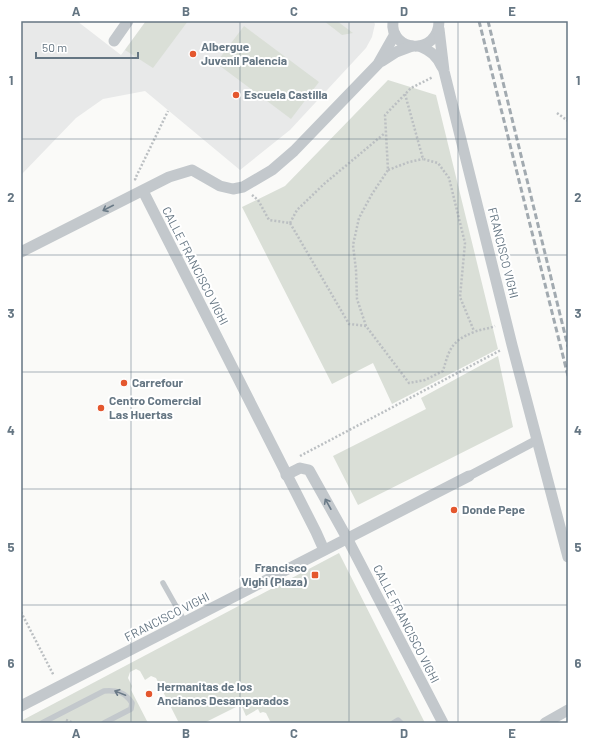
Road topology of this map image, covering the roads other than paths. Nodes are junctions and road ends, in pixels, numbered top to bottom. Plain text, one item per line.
1 (128, 21) edge
2 (392, 25) edge
3 (439, 25) edge
4 (114, 41) dead end
5 (416, 46) junction
6 (378, 64) junction
7 (444, 71) junction
8 (143, 191) junction
9 (21, 252) edge
10 (537, 440) junction
11 (284, 470) junction
12 (469, 476) joint
13 (347, 538) junction
14 (324, 550) junction
15 (568, 557) edge
16 (163, 583) dead end
17 (185, 622) junction
18 (21, 706) edge
19 (568, 710) edge
20 (42, 723) edge
21 (104, 723) edge
22 (393, 723) edge
23 (401, 723) edge
24 (443, 723) edge
25 (545, 723) edge

1 - 4 street
2 - 5 street, FRANCISCO VIGHI
2 - 6 street
3 - 5 street
3 - 7 street, FRANCISCO VIGHI
5 - 6 street
5 - 7 street, FRANCISCO VIGHI
6 - 8 street
7 - 10 street, FRANCISCO VIGHI
8 -> 9 street
8 - 11 street, CALLE FRANCISCO VIGHI
10 - 12 street
10 - 15 street
13 -> 11 street, CALLE FRANCISCO VIGHI
11 - 14 street, CALLE FRANCISCO VIGHI
12 - 13 street
13 - 14 street
13 - 24 street, CALLE FRANCISCO VIGHI
14 - 17 street, FRANCISCO VIGHI
16 - 17 lane
17 - 18 street, FRANCISCO VIGHI
19 - 25 street
21 -> 20 lane
22 - 23 lane

